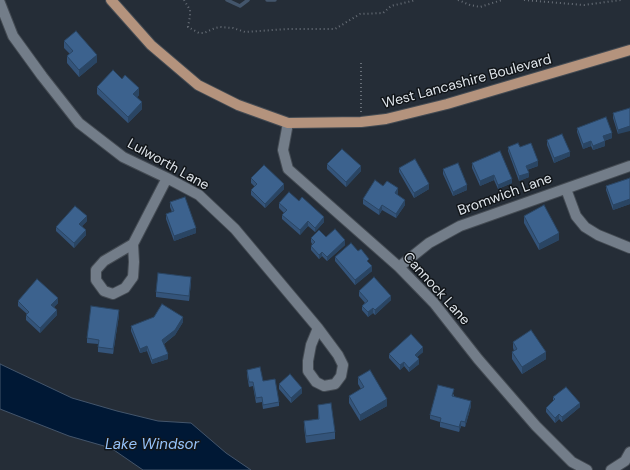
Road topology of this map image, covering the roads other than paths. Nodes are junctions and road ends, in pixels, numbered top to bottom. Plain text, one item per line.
1 (111, 0) edge
2 (0, 3) edge
3 (630, 50) edge
4 (288, 122) junction
5 (630, 166) edge
6 (167, 178) junction
7 (566, 189) junction
8 (133, 244) junction
9 (630, 248) edge
10 (399, 267) junction
11 (318, 328) junction
12 (630, 452) edge
13 (587, 470) edge
14 (611, 470) edge

1 - 4 main road, West Lancashire Boulevard
2 - 6 street, Lulworth Lane
3 - 4 main road, West Lancashire Boulevard
4 - 10 street, Cannock Lane
5 - 7 street, Bromwich Lane
6 - 8 street
6 - 11 street, Lulworth Lane
7 - 9 street
7 - 10 street, Bromwich Lane
8 - 8 street
10 - 13 street, Cannock Lane
11 - 11 street, Lulworth Lane
12 - 14 street

